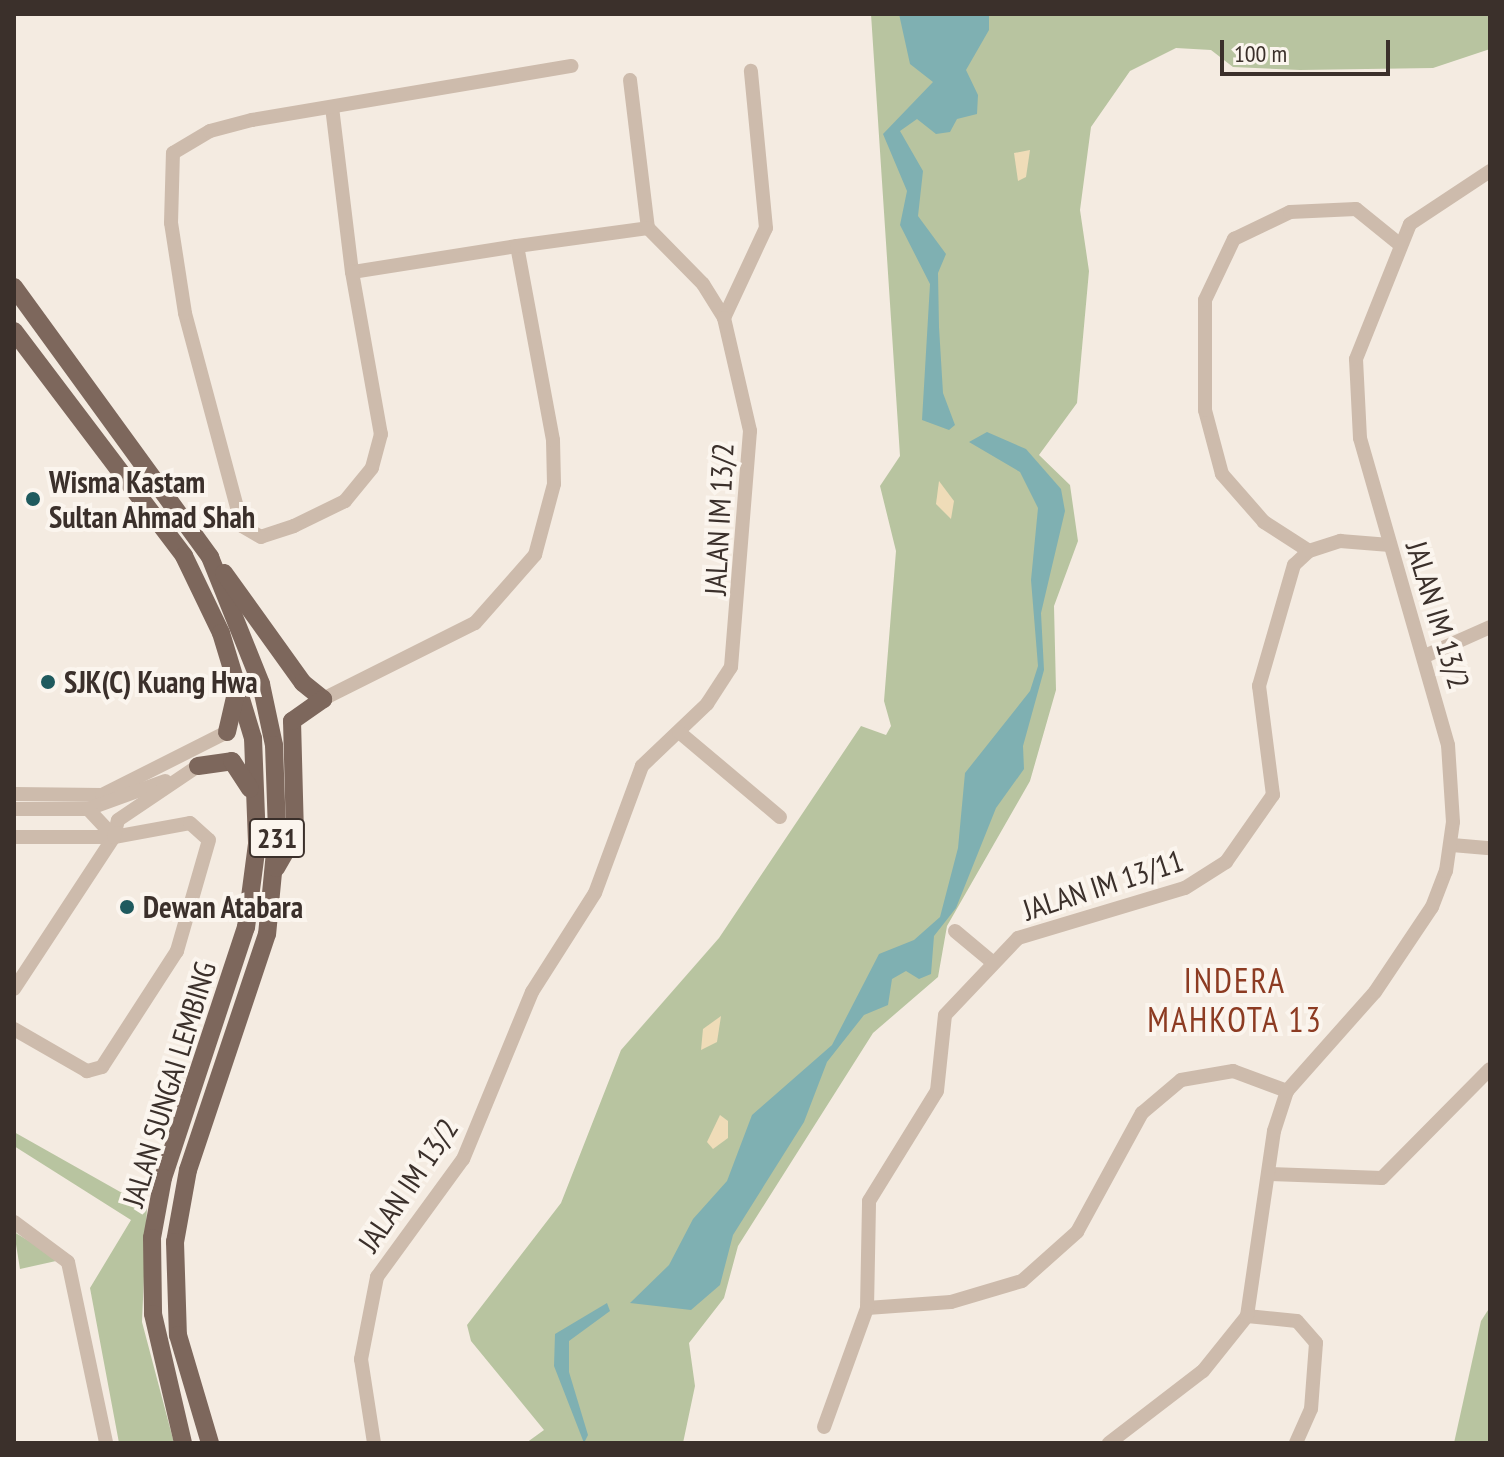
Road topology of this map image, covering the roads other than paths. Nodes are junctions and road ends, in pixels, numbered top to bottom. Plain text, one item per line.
1 (571, 66) dead end
2 (751, 71) dead end
3 (630, 80) dead end
4 (332, 107) junction
5 (1490, 171) edge
6 (648, 228) junction
7 (1398, 243) junction
8 (517, 246) junction
9 (352, 272) junction
10 (14, 287) edge
11 (724, 318) junction
12 (14, 331) edge
13 (1390, 545) junction
14 (1309, 551) junction
15 (210, 557) junction
16 (1490, 627) edge
17 (1425, 656) junction
18 (235, 676) junction
19 (323, 699) junction
20 (227, 732) joint
21 (679, 732) junction
22 (198, 766) junction
23 (14, 794) edge
24 (14, 809) edge
25 (88, 809) junction
26 (780, 817) dead end
27 (14, 837) edge
28 (114, 837) junction
29 (257, 844) junction
30 (1452, 845) junction
31 (1490, 848) edge
32 (276, 868) junction
33 (955, 931) dead end
34 (991, 961) junction
35 (14, 989) edge
36 (14, 1029) edge
37 (1490, 1069) edge
38 (1287, 1091) junction
39 (1268, 1174) junction
40 (14, 1222) edge
41 (867, 1308) junction
42 (1247, 1316) junction
43 (824, 1427) dead end
44 (106, 1443) edge
45 (183, 1443) edge
46 (210, 1443) edge
47 (374, 1443) edge
48 (1109, 1443) edge
49 (1296, 1443) edge

1 - 4 street
2 - 11 street
3 - 6 street
4 - 9 street
4 - 9 street
5 - 7 street, JALAN IM 13/2
6 - 8 street
6 - 11 street, JALAN IM 13/2
7 - 13 street, JALAN IM 13/2
7 - 14 street
8 - 9 street
8 - 19 street
10 - 15 main road, JALAN SUNGAI LEMBING / 231
11 - 21 street, JALAN IM 13/2
12 - 18 main road, JALAN SUNGAI LEMBING / 231
13 - 14 street
13 - 17 street, JALAN IM 13/2
14 - 34 street, JALAN IM 13/11
15 - 19 main road
15 - 32 main road, JALAN SUNGAI LEMBING / 231
16 - 17 street
17 - 30 street, JALAN IM 13/2
18 - 20 main road
18 - 29 main road, JALAN SUNGAI LEMBING / 231
19 - 32 main road
20 - 23 street
21 - 26 street
21 - 47 street, JALAN IM 13/2
22 - 25 street
22 - 28 street
22 - 29 main road
24 - 25 street
25 - 28 street
27 - 28 street
28 - 35 street
28 - 36 street
29 - 45 main road, JALAN SUNGAI LEMBING / 231
30 - 31 street
30 - 38 street, JALAN IM 13/2
32 - 46 main road, JALAN SUNGAI LEMBING / 231
33 - 34 street
34 - 41 street, JALAN IM 13/11
37 - 39 street
38 - 39 street, JALAN IM 13/2
38 - 41 street
39 - 42 street, JALAN IM 13/2
40 - 44 street
41 - 43 street, JALAN IM 13/11
42 - 48 street
42 - 49 street

